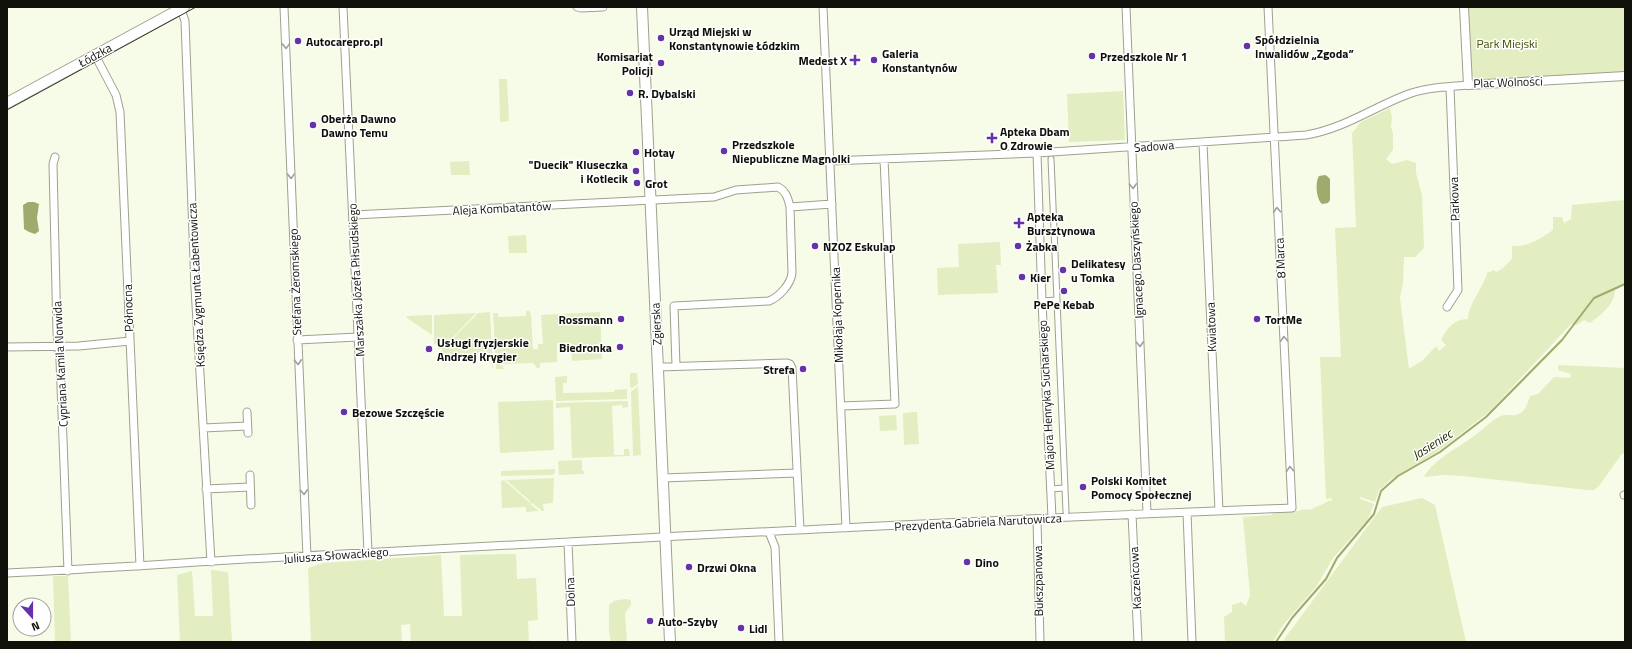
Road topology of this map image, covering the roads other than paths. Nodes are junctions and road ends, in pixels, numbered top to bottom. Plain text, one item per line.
1 (284, 7) edge
2 (343, 7) edge
3 (577, 7) edge
4 (603, 7) edge
5 (642, 7) edge
6 (823, 7) edge
7 (1126, 7) edge
8 (1268, 7) edge
9 (1464, 7) edge
10 (182, 8) edge
11 (95, 55) junction
12 (1625, 76) edge
13 (1468, 85) junction
14 (1450, 87) junction
15 (7, 103) edge
16 (1274, 138) junction
17 (1203, 143) junction
18 (1131, 148) junction
19 (1037, 153) junction
20 (55, 157) dead end
21 (884, 158) junction
22 (1051, 159) dead end
23 (830, 161) junction
24 (650, 201) junction
25 (832, 204) junction
26 (790, 207) junction
27 (353, 215) junction
28 (1056, 300) junction
29 (1042, 301) junction
30 (1447, 307) dead end
31 (358, 337) junction
32 (297, 340) junction
33 (130, 341) junction
34 (59, 346) junction
35 (7, 347) edge
36 (676, 366) junction
37 (658, 367) junction
38 (841, 406) junction
39 (247, 412) dead end
40 (247, 426) junction
41 (203, 428) junction
42 (248, 434) dead end
43 (797, 473) junction
44 (250, 475) dead end
45 (663, 478) junction
46 (250, 487) junction
47 (1064, 488) junction
48 (206, 489) junction
49 (1050, 489) junction
50 (251, 505) dead end
51 (1292, 508) joint
52 (1219, 511) junction
53 (1066, 512) dead end
54 (1186, 512) junction
55 (1132, 514) junction
56 (1147, 514) junction
57 (1052, 518) junction
58 (1037, 519) junction
59 (846, 528) junction
60 (800, 530) junction
61 (769, 532) junction
62 (666, 537) junction
63 (568, 542) junction
64 (368, 552) junction
65 (307, 557) junction
66 (210, 562) junction
67 (140, 566) junction
68 (68, 571) junction
69 (7, 573) edge
70 (572, 642) edge
71 (670, 642) edge
72 (779, 642) edge
73 (1040, 642) edge
74 (1138, 642) edge
75 (1192, 642) edge

1 -> 32 street, Stefana Żeromskiego
2 - 27 street, Marszałka Józefa Piłsudskiego
3 - 4 street
5 - 24 main road, Zgierska
6 - 23 street, Mikołaja Kopernika
7 - 18 street, Ignacego Daszyńskiego
8 - 16 street, 8 Marca
9 - 13 street, Plac Wolności
10 - 11 main road, Łódzka
10 - 41 street, Księdza Zygmunta Łabentowicza
11 - 15 main road, Łódzka
11 - 33 street, Północna
12 - 13 street, Plac Wolności
13 - 14 street, Sadowa
14 - 16 street, Sadowa
14 - 30 street, Parkowa
16 - 17 street, Sadowa
51 -> 16 street, 8 Marca
17 - 18 street, Sadowa
17 - 52 street, Kwiatowa
18 - 19 street, Sadowa
18 -> 56 street, Ignacego Daszyńskiego
19 - 21 street, Sadowa
19 - 29 street, Majora Henryka Sucharskiego
20 - 34 street, Cypriana Kamila Norwida
21 - 23 street, Sadowa
21 - 38 street
22 - 28 street, Majora Henryka Sucharskiego
23 - 25 street, Mikołaja Kopernika
24 - 26 street, Aleja Kombatantów
24 - 27 street, Aleja Kombatantów
24 - 37 main road, Zgierska
25 - 26 street
25 - 38 street, Mikołaja Kopernika
26 - 36 street
27 - 31 street, Marszałka Józefa Piłsudskiego
28 - 29 street
28 - 47 street, Majora Henryka Sucharskiego
29 - 49 street, Majora Henryka Sucharskiego
31 - 32 street
31 - 64 street, Marszałka Józefa Piłsudskiego
32 -> 65 street, Stefana Żeromskiego
33 - 34 street
33 - 67 street, Północna
34 - 35 street
34 - 68 street, Cypriana Kamila Norwida
36 - 37 street
36 - 43 street
37 - 45 main road, Zgierska
38 - 59 street, Mikołaja Kopernika
39 - 40 street
40 - 41 street
40 - 42 street
41 - 48 street, Księdza Zygmunta Łabentowicza
43 - 45 street
43 - 60 street
44 - 46 street
45 - 62 main road, Zgierska
46 - 48 street
46 - 50 street
47 - 49 street
47 - 53 street, Majora Henryka Sucharskiego
48 - 66 street, Księdza Zygmunta Łabentowicza
49 - 57 street, Majora Henryka Sucharskiego
51 - 52 street, Prezydenta Gabriela Narutowicza
52 - 54 street, Prezydenta Gabriela Narutowicza
54 - 56 street, Prezydenta Gabriela Narutowicza
54 - 75 street
55 - 56 street, Prezydenta Gabriela Narutowicza
55 - 57 street, Prezydenta Gabriela Narutowicza
55 - 74 street, Kaczeńcowa
57 - 58 street, Prezydenta Gabriela Narutowicza
58 - 59 street, Prezydenta Gabriela Narutowicza
58 - 73 street, Bukszpanowa
59 - 60 street, Prezydenta Gabriela Narutowicza
60 - 61 street, Prezydenta Gabriela Narutowicza
61 - 62 street, Prezydenta Gabriela Narutowicza
61 - 72 street
62 - 63 street, Juliusza Słowackiego
62 - 71 main road, Zgierska
63 - 64 street, Juliusza Słowackiego
63 - 70 street, Dolna
64 - 65 street, Juliusza Słowackiego
65 - 66 street, Juliusza Słowackiego
66 - 67 street, Juliusza Słowackiego
67 - 68 street, Juliusza Słowackiego
68 - 69 street, Juliusza Słowackiego

